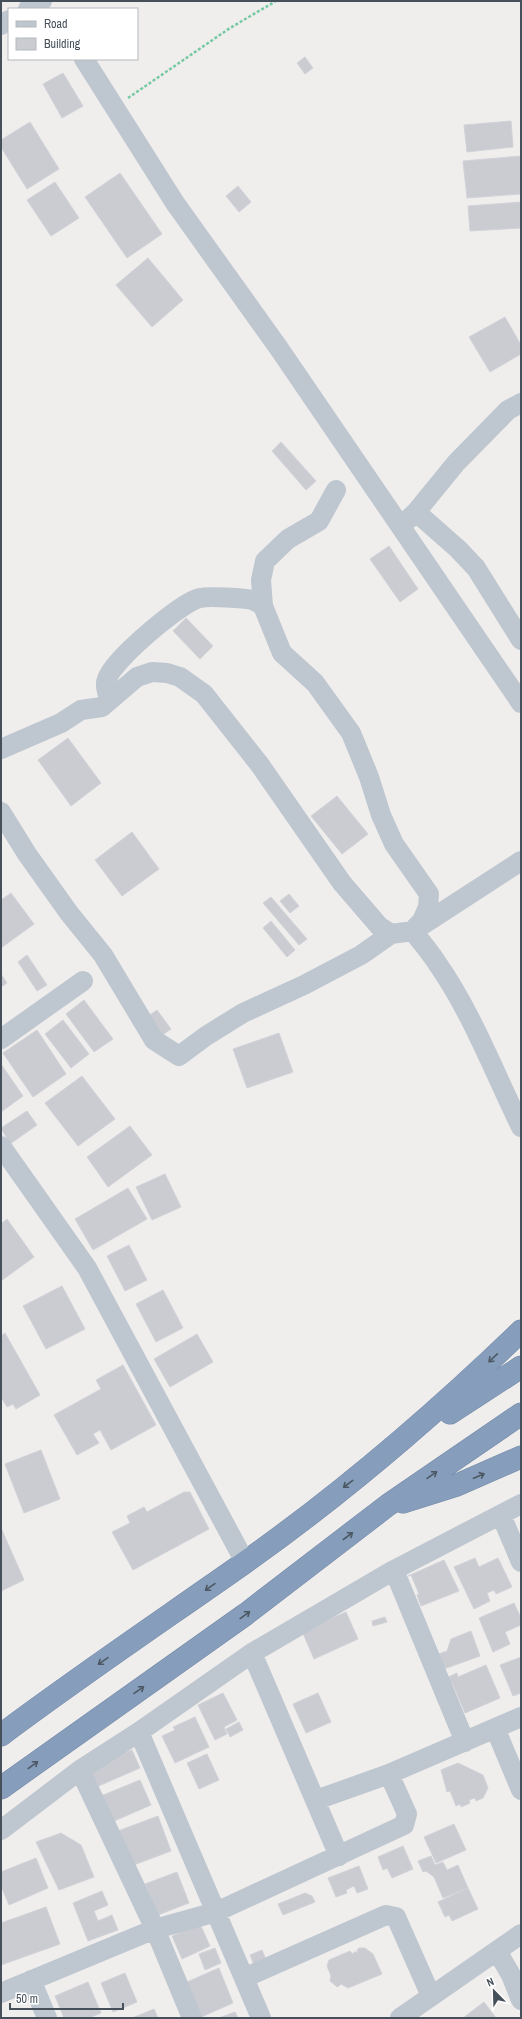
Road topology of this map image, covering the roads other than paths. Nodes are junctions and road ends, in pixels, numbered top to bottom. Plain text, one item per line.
1 (42, 1) edge
2 (30, 8) edge
3 (85, 60) edge
4 (521, 403) edge
5 (336, 490) dead end
6 (416, 512) junction
7 (401, 526) junction
8 (263, 606) junction
9 (521, 640) edge
10 (110, 699) junction
11 (521, 703) edge
12 (1, 749) edge
13 (1, 812) edge
14 (521, 861) edge
15 (413, 931) junction
16 (390, 934) junction
17 (84, 981) dead end
18 (1, 1040) edge
19 (521, 1127) edge
20 (1, 1146) edge
21 (521, 1331) edge
22 (521, 1367) edge
23 (521, 1414) edge
24 (521, 1457) edge
25 (379, 1460) junction
26 (521, 1504) edge
27 (388, 1505) junction
28 (501, 1515) junction
29 (245, 1562) junction
30 (521, 1562) edge
31 (394, 1570) junction
32 (252, 1653) junction
33 (521, 1717) edge
34 (495, 1728) junction
35 (139, 1732) junction
36 (1, 1735) edge
37 (465, 1742) junction
38 (80, 1770) junction
39 (389, 1774) junction
40 (1, 1788) edge
41 (521, 1790) edge
42 (316, 1800) junction
43 (1, 1830) edge
44 (339, 1856) junction
45 (216, 1912) junction
46 (155, 1929) junction
47 (521, 1934) edge
48 (497, 1950) junction
49 (244, 1978) junction
50 (31, 1980) junction
51 (1, 1993) edge
52 (431, 1996) junction
53 (521, 2000) edge
54 (47, 2018) edge
55 (192, 2018) edge
56 (261, 2018) edge
57 (400, 2018) edge

1 - 2 street
3 - 7 street
4 - 6 street
5 - 8 street
6 - 7 street
6 - 9 street
7 - 11 street
8 - 10 street
8 - 15 street
10 - 12 street
10 - 16 street
13 - 16 street
14 - 15 street
15 - 16 street
15 - 19 street
17 - 18 street
20 - 29 street
21 -> 25 highway
22 - 25 highway
27 -> 23 highway
27 -> 24 highway
25 -> 29 highway
26 - 28 street
40 -> 27 highway
28 - 30 street
28 - 31 street
29 -> 36 highway
31 - 32 street
31 - 37 street
32 - 35 street
32 - 42 street
33 - 34 street
34 - 37 street
34 - 41 street
35 - 38 street
35 - 45 street
37 - 39 street
38 - 43 street
38 - 46 street
39 - 42 street
39 - 44 street
42 - 44 street
44 - 45 street
45 - 46 street
45 - 49 street
46 - 50 street
46 - 55 street
47 - 48 street
48 - 52 street
48 - 53 street
49 - 52 street
49 - 56 street
50 - 51 street
50 - 54 street
52 - 57 street

